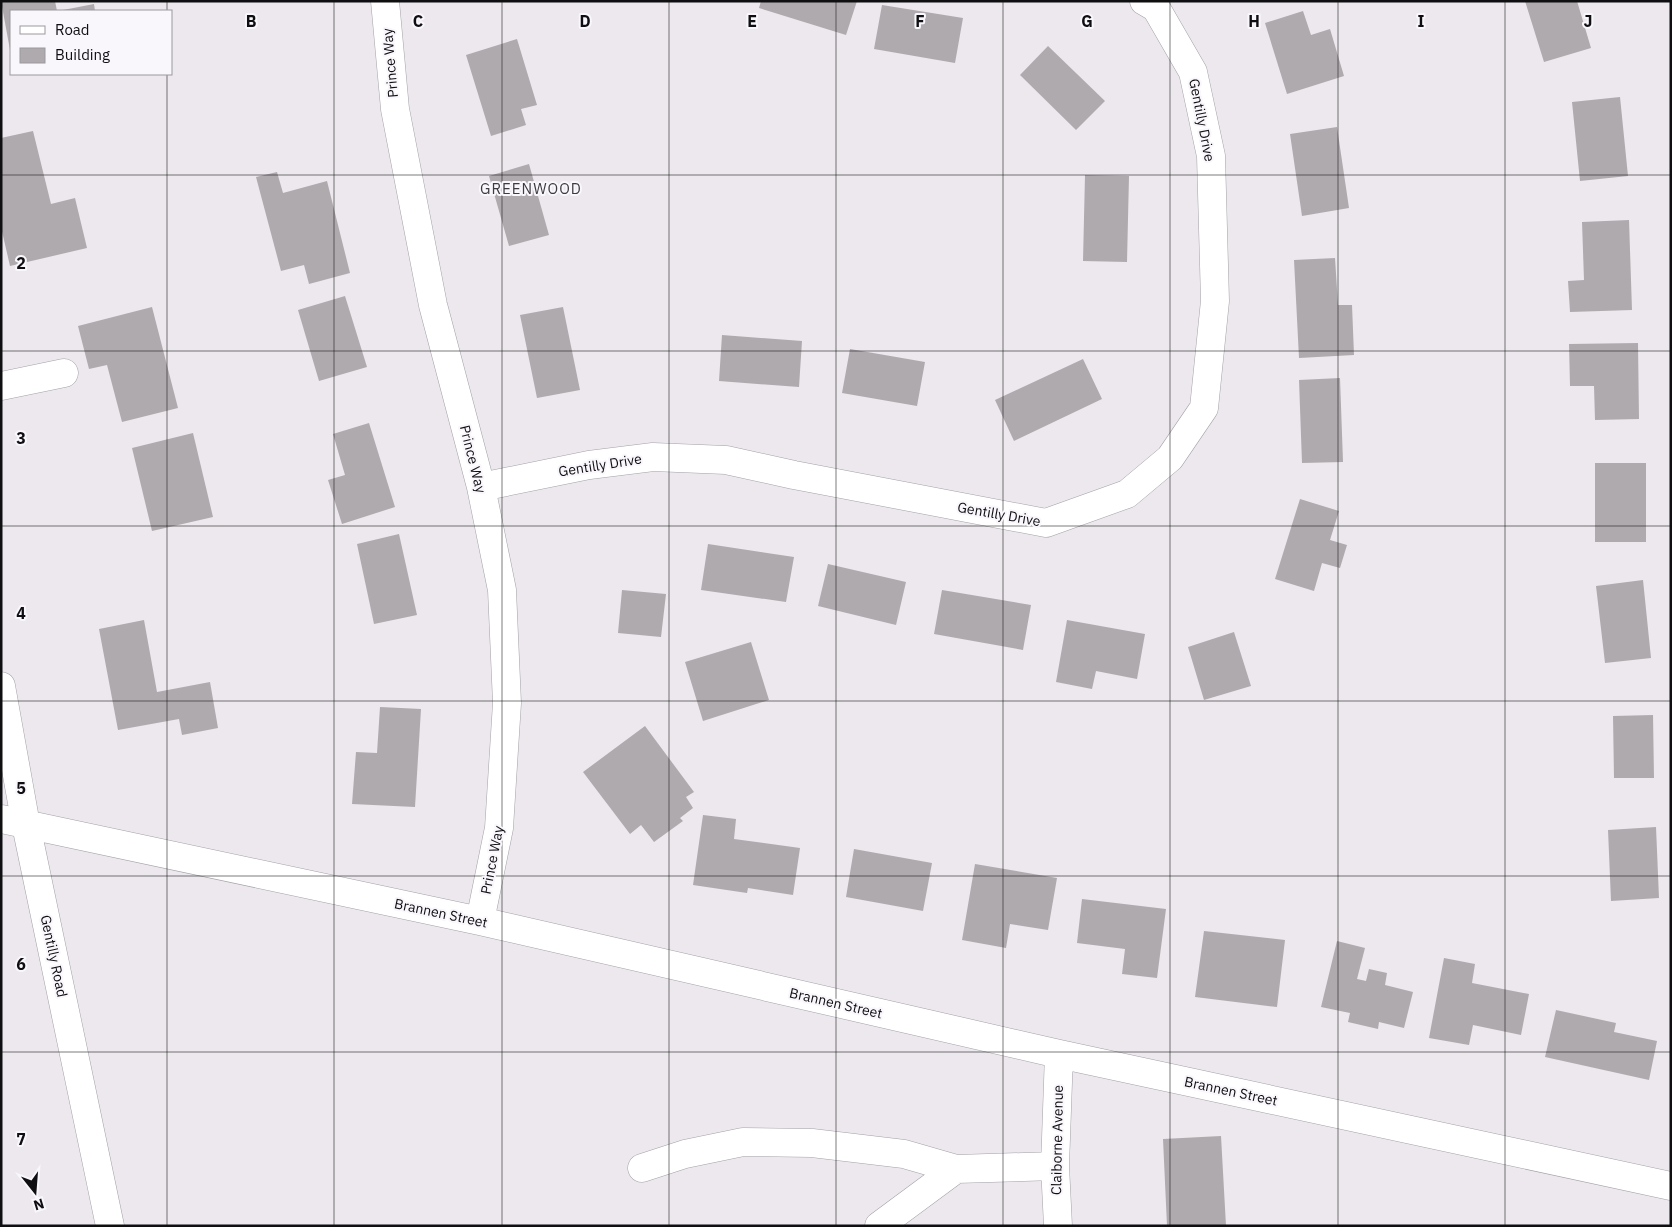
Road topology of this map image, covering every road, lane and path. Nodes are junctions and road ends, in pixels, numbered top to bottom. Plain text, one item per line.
1 (385, 1) edge
2 (1144, 1) edge
3 (64, 373) dead end
4 (1, 386) edge
5 (481, 488) junction
6 (1, 686) edge
7 (14, 822) edge
8 (480, 921) junction
9 (1059, 1054) junction
10 (1055, 1166) junction
11 (642, 1168) dead end
12 (956, 1169) junction
13 (1671, 1186) edge
14 (110, 1226) edge
15 (879, 1226) edge
16 (1058, 1226) edge

1 - 5 street, Prince Way
2 - 5 street, Gentilly Drive
3 - 4 street
5 - 8 street, Prince Way
6 - 7 street, Gentilly Road
7 - 8 street, Brannen Street
7 - 14 street, Gentilly Road
8 - 9 street, Brannen Street
9 - 10 street, Claiborne Avenue
9 - 13 street, Brannen Street
10 - 12 street
10 - 16 street, Claiborne Avenue
11 - 12 street
12 - 15 street

